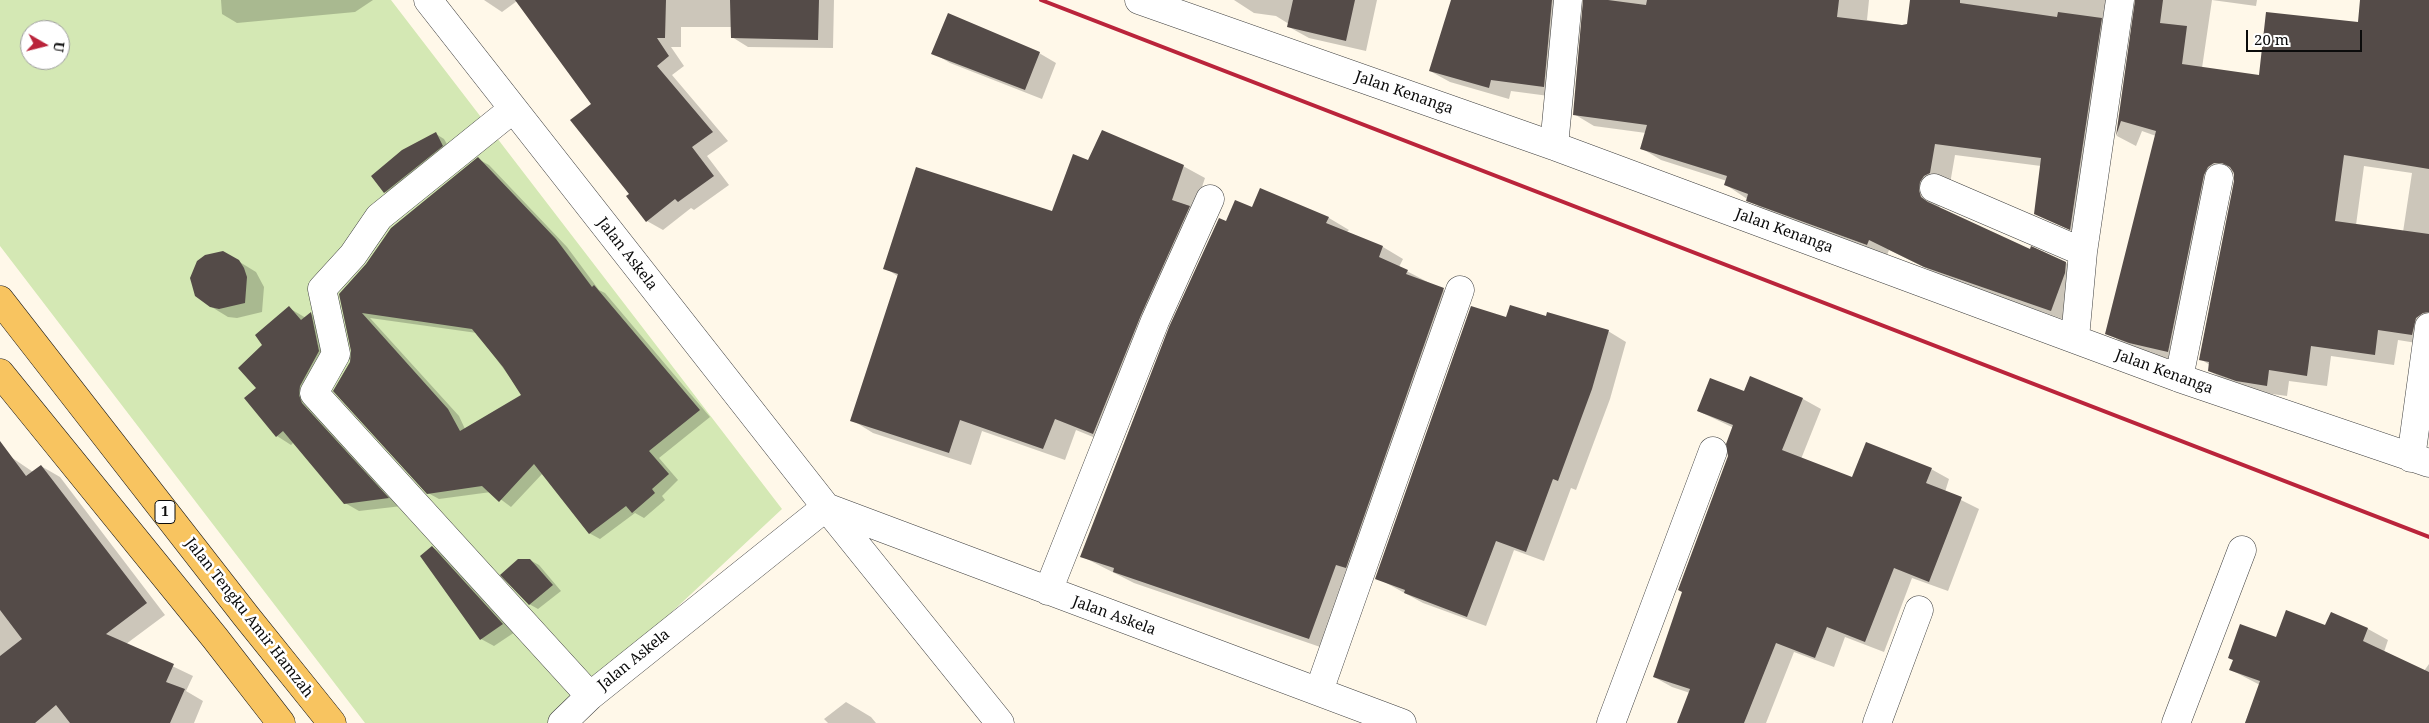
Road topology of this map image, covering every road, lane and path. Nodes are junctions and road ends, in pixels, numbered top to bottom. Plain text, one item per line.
1 (428, 0) edge
2 (1139, 0) edge
3 (1568, 0) edge
4 (2120, 0) edge
5 (513, 109) junction
6 (1554, 146) junction
7 (2219, 178) dead end
8 (1934, 188) dead end
9 (1210, 199) dead end
10 (2083, 252) junction
11 (1460, 290) dead end
12 (0, 300) edge
13 (2429, 327) edge
14 (2075, 338) junction
15 (0, 374) edge
16 (2179, 378) junction
17 (1713, 451) dead end
18 (2420, 460) edge
19 (826, 507) junction
20 (2242, 550) dead end
21 (1048, 591) junction
22 (1919, 610) dead end
23 (1319, 691) junction
24 (590, 696) junction
25 (272, 721) edge
26 (332, 723) edge
27 (562, 723) edge
28 (1000, 723) edge
29 (1402, 723) edge
30 (1611, 723) edge
31 (1877, 723) edge
32 (2176, 723) edge

1 - 5 street, Jalan Askela
2 - 6 street, Jalan Kenanga
3 - 6 street
4 - 10 street
5 - 19 street, Jalan Askela
5 - 24 street
6 - 14 street, Jalan Kenanga
7 - 16 street
8 - 10 street
9 - 21 street
10 - 14 street
11 - 23 street
12 - 26 main road, Jalan Tengku Amir Hamzah / 1
13 - 18 street
14 - 16 street, Jalan Kenanga
15 - 25 main road
16 - 18 street, Jalan Kenanga
17 - 30 street
19 - 21 street, Jalan Askela
19 - 24 street, Jalan Askela
19 - 28 street, Jalan Askela
20 - 32 street
21 - 23 street, Jalan Askela
22 - 31 street
23 - 29 street, Jalan Askela
24 - 27 street, Jalan Askela

